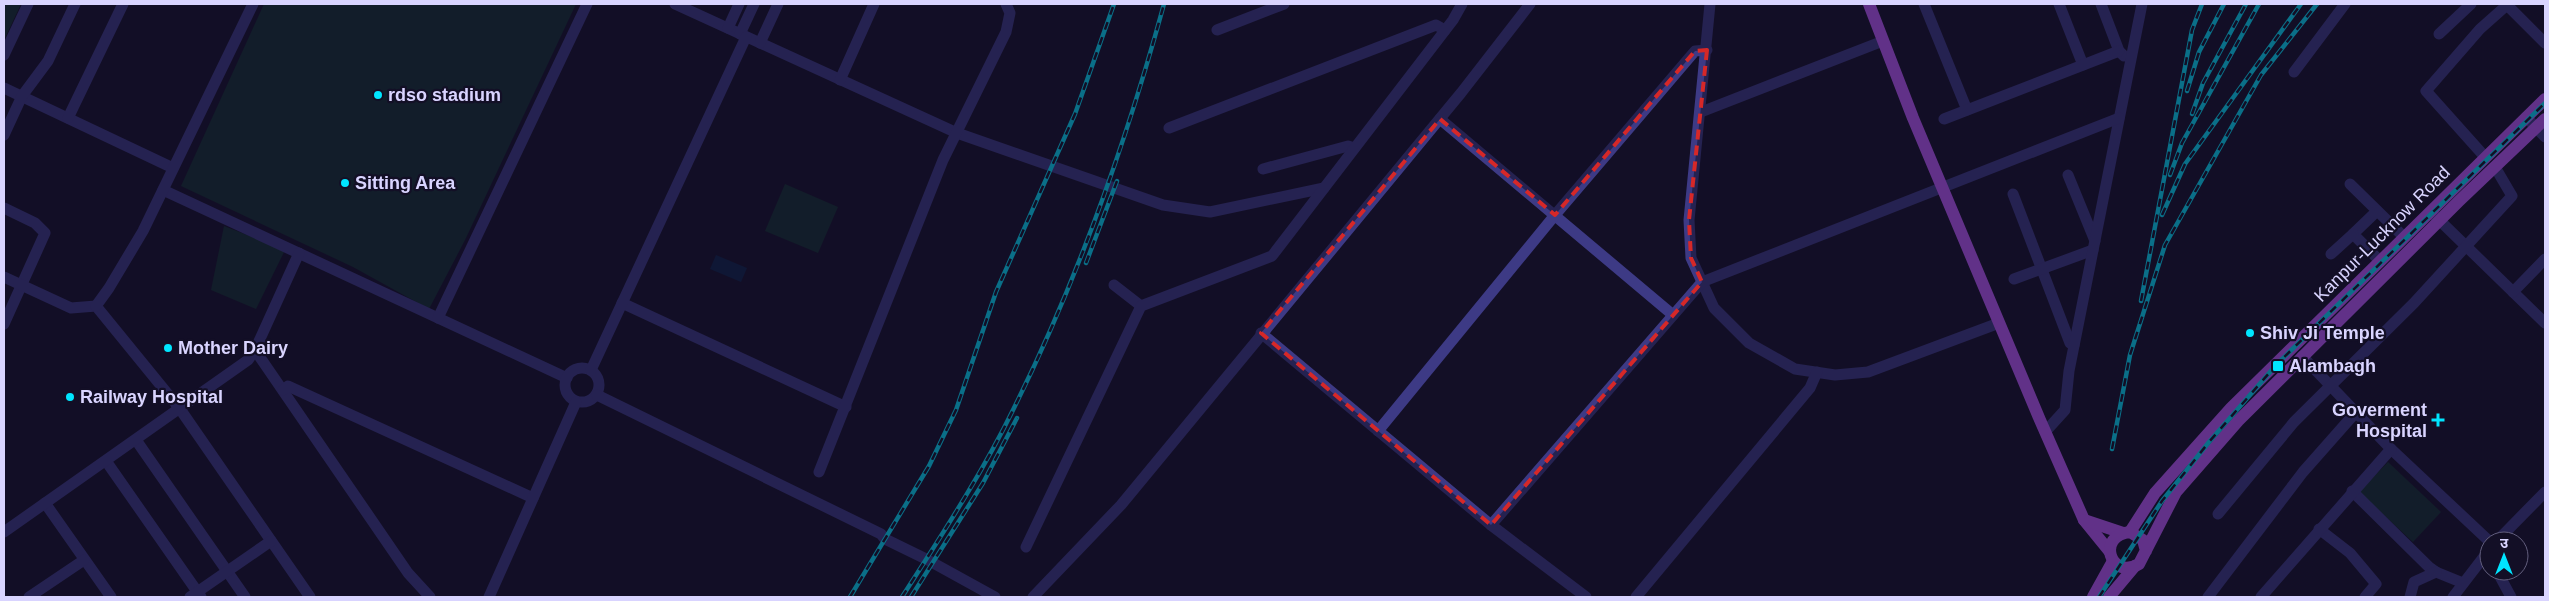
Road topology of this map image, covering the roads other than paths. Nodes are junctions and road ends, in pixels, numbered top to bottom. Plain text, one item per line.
1 (28, 4) edge
2 (75, 4) edge
3 (123, 4) edge
4 (252, 4) edge
5 (587, 4) edge
6 (675, 4) edge
7 (739, 4) edge
8 (754, 4) edge
9 (778, 4) edge
10 (874, 4) edge
11 (1006, 4) edge
12 (1284, 4) edge
13 (1462, 4) edge
14 (1530, 4) edge
15 (1710, 4) edge
16 (1869, 4) edge
17 (1924, 4) edge
18 (2059, 4) edge
19 (2102, 4) edge
20 (2142, 4) edge
21 (2345, 4) edge
22 (2471, 4) edge
23 (2507, 4) edge
24 (728, 28) junction
25 (1217, 30) dead end
26 (1445, 30) junction
27 (2439, 34) dead end
28 (743, 35) junction
29 (1883, 41) junction
30 (760, 43) junction
31 (2545, 43) edge
32 (1707, 50) junction
33 (2119, 51) junction
34 (4, 55) edge
35 (2130, 62) junction
36 (2083, 65) junction
37 (2294, 72) dead end
38 (840, 80) junction
39 (4, 88) edge
40 (22, 96) junction
41 (2545, 99) edge
42 (1967, 110) junction
43 (1700, 112) junction
44 (2526, 117) junction
45 (68, 118) junction
46 (1440, 118) junction
47 (2119, 118) junction
48 (1944, 120) dead end
49 (1170, 128) dead end
50 (2542, 128) edge
51 (957, 133) junction
52 (4, 135) edge
53 (1354, 148) junction
54 (2486, 157) junction
55 (2495, 167) junction
56 (173, 168) junction
57 (1263, 169) dead end
58 (2068, 175) dead end
59 (2350, 184) dead end
60 (1942, 186) junction
61 (1324, 188) junction
62 (163, 190) junction
63 (2013, 194) dead end
64 (4, 208) edge
65 (2377, 211) junction
66 (1555, 215) junction
67 (2435, 216) junction
68 (2353, 234) junction
69 (2404, 237) junction
70 (2094, 245) junction
71 (2467, 247) junction
72 (299, 253) junction
73 (2331, 254) dead end
74 (2545, 259) edge
75 (2380, 261) junction
76 (2042, 269) junction
77 (4, 277) edge
78 (2014, 279) dead end
79 (1702, 282) junction
80 (20, 285) junction
81 (1114, 285) dead end
82 (2513, 292) junction
83 (622, 303) junction
84 (96, 306) junction
85 (1141, 306) junction
86 (1673, 315) junction
87 (438, 318) junction
88 (1999, 323) junction
89 (2545, 323) edge
90 (4, 324) edge
91 (1261, 333) junction
92 (2074, 346) junction
93 (255, 350) junction
94 (2302, 356) junction
95 (591, 370) junction
96 (1817, 372) junction
97 (567, 378) junction
98 (2330, 385) junction
99 (282, 390) junction
100 (597, 395) junction
101 (576, 402) junction
102 (846, 407) junction
103 (180, 409) junction
104 (2356, 412) junction
105 (1378, 431) junction
106 (2046, 432) junction
107 (136, 440) junction
108 (2391, 449) junction
109 (106, 461) junction
110 (819, 472) dead end
111 (2352, 491) junction
112 (2545, 492) edge
113 (533, 498) junction
114 (45, 504) junction
115 (2218, 514) dead end
116 (2084, 520) junction
117 (1491, 525) junction
118 (2319, 530) junction
119 (2508, 531) edge
120 (4, 532) edge
121 (2126, 533) junction
122 (2479, 539) edge
123 (271, 541) junction
124 (1026, 547) dead end
125 (2146, 551) junction
126 (2111, 556) junction
127 (84, 560) junction
128 (2479, 562) edge
129 (2135, 566) junction
130 (227, 572) junction
131 (2436, 572) junction
132 (2502, 581) edge
133 (2463, 583) junction
134 (196, 596) edge
135 (29, 597) edge
136 (111, 597) edge
137 (245, 597) edge
138 (310, 597) edge
139 (430, 597) edge
140 (489, 597) edge
141 (995, 597) edge
142 (1033, 597) edge
143 (1586, 597) edge
144 (1636, 597) edge
145 (2093, 597) edge
146 (2109, 597) edge
147 (2208, 597) edge
148 (2261, 597) edge
149 (2365, 597) edge
150 (2410, 597) edge
151 (2453, 597) edge
152 (2511, 597) edge

1 - 34 street
2 - 40 street
3 - 45 street
4 - 56 street
5 - 87 street
6 - 24 street
7 - 24 street
8 - 28 street
9 - 30 street
10 - 38 street
11 - 51 street
12 - 25 street
13 - 26 street
14 - 46 street
15 - 32 street
16 - 29 main road
17 - 42 street
18 - 36 street
19 - 33 street
20 - 35 street
21 - 37 street
22 - 27 street
23 - 31 street
23 - 54 street
24 - 28 street
26 - 49 street
26 - 53 street
28 - 30 street
28 - 83 street
29 - 43 street
29 - 60 main road
30 - 38 street
32 - 43 street
32 - 66 street
33 - 35 street
33 - 36 street
35 - 47 street
36 - 42 street
38 - 51 street
39 - 40 street
40 - 45 street
40 - 52 street
41 - 44 main road, Kanpur-Lucknow Road
42 - 48 street
43 - 79 street
44 - 50 street
44 - 54 main road, Kanpur-Lucknow Road
45 - 56 street
46 - 66 street
46 - 91 street
47 - 60 street
47 - 70 street
50 - 55 main road, Kanpur-Lucknow Road
51 - 61 street
51 - 102 street
53 - 57 street
53 - 61 street
54 - 67 main road, Kanpur-Lucknow Road
55 - 67 main road, Kanpur-Lucknow Road
55 - 71 street
56 - 62 street
58 - 70 street
59 - 65 street
60 - 79 street
60 - 88 main road
61 - 85 street
62 - 72 street
62 - 84 street
63 - 76 street
64 - 80 street
65 - 68 street
65 - 69 street
66 - 86 street
66 - 105 street
67 - 69 main road, Kanpur-Lucknow Road
67 - 71 street
67 - 94 main road, Kanpur-Lucknow Road
68 - 73 street
68 - 75 street
69 - 75 main road, Kanpur-Lucknow Road
70 - 76 street
70 - 92 street
71 - 82 street
71 - 98 street
72 - 87 street
72 - 93 street
74 - 82 street
75 - 121 main road, Kanpur-Lucknow Road
76 - 78 street
76 - 92 street
77 - 80 street
79 - 86 street
79 - 96 street
80 - 84 street
80 - 90 street
81 - 85 street
82 - 89 street
83 - 95 street
83 - 102 street
84 - 103 street
85 - 124 street
86 - 117 street
87 - 97 street
88 - 96 street
88 - 106 main road
91 - 105 street
91 - 142 street
92 - 106 street
93 - 99 street
93 - 103 street
94 - 98 street
94 - 125 main road, Kanpur-Lucknow Road
95 - 97 street
95 - 100 street
96 - 144 street
97 - 101 street
98 - 104 street
98 - 115 street
99 - 113 street
99 - 139 street
100 - 101 street
100 - 141 street
101 - 113 street
102 - 110 street
103 - 107 street
103 - 123 street
104 - 108 street
104 - 147 street
105 - 117 street
106 - 116 main road
107 - 109 street
107 - 130 street
108 - 111 street
108 - 122 street
109 - 114 street
109 - 134 street
111 - 118 street
111 - 131 street
112 - 119 street
113 - 140 street
114 - 120 street
114 - 127 street
116 - 121 main road
116 - 126 main road
117 - 143 street
118 - 148 street
118 - 149 street
121 - 125 main road
121 - 126 main road
123 - 130 street
123 - 138 street
125 - 129 main road
126 - 129 main road
126 - 145 main road
127 - 135 street
127 - 136 street
128 - 133 street
129 - 146 main road
130 - 134 street
130 - 137 street
131 - 133 street
131 - 150 street
132 - 152 street
133 - 151 street

